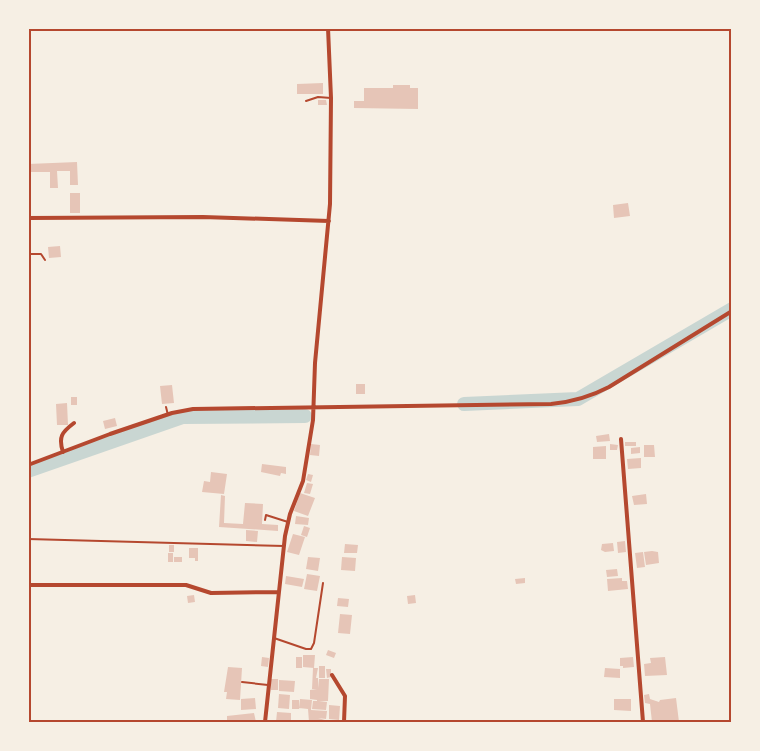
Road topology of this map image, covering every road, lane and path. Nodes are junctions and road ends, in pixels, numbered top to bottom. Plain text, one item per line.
1 (328, 28) edge
2 (331, 98) junction
3 (306, 100) dead end
4 (28, 218) edge
5 (329, 220) junction
6 (28, 254) edge
7 (45, 260) dead end
8 (732, 311) edge
9 (166, 407) dead end
10 (313, 408) junction
11 (168, 415) junction
12 (74, 423) dead end
13 (621, 439) dead end
14 (63, 452) junction
15 (28, 465) edge
16 (265, 520) dead end
17 (288, 522) junction
18 (28, 539) edge
19 (284, 546) junction
20 (323, 583) dead end
21 (28, 585) edge
22 (279, 592) junction
23 (274, 638) junction
24 (332, 675) dead end
25 (242, 682) dead end
26 (268, 685) junction
27 (265, 723) edge
28 (344, 723) edge
29 (643, 723) edge

1 - 2 street
2 - 3 lane
2 - 5 street
4 - 5 street
5 - 10 street
6 - 7 lane
8 - 10 street
9 - 11 lane
10 - 11 street
10 - 17 street
11 - 14 street
12 - 14 street
13 - 29 street
14 - 15 street
16 - 17 lane
17 - 19 street
18 - 19 lane
19 - 22 street
20 - 23 lane
21 - 22 street
22 - 23 street
23 - 26 street
24 - 28 street
25 - 26 lane
26 - 27 street

